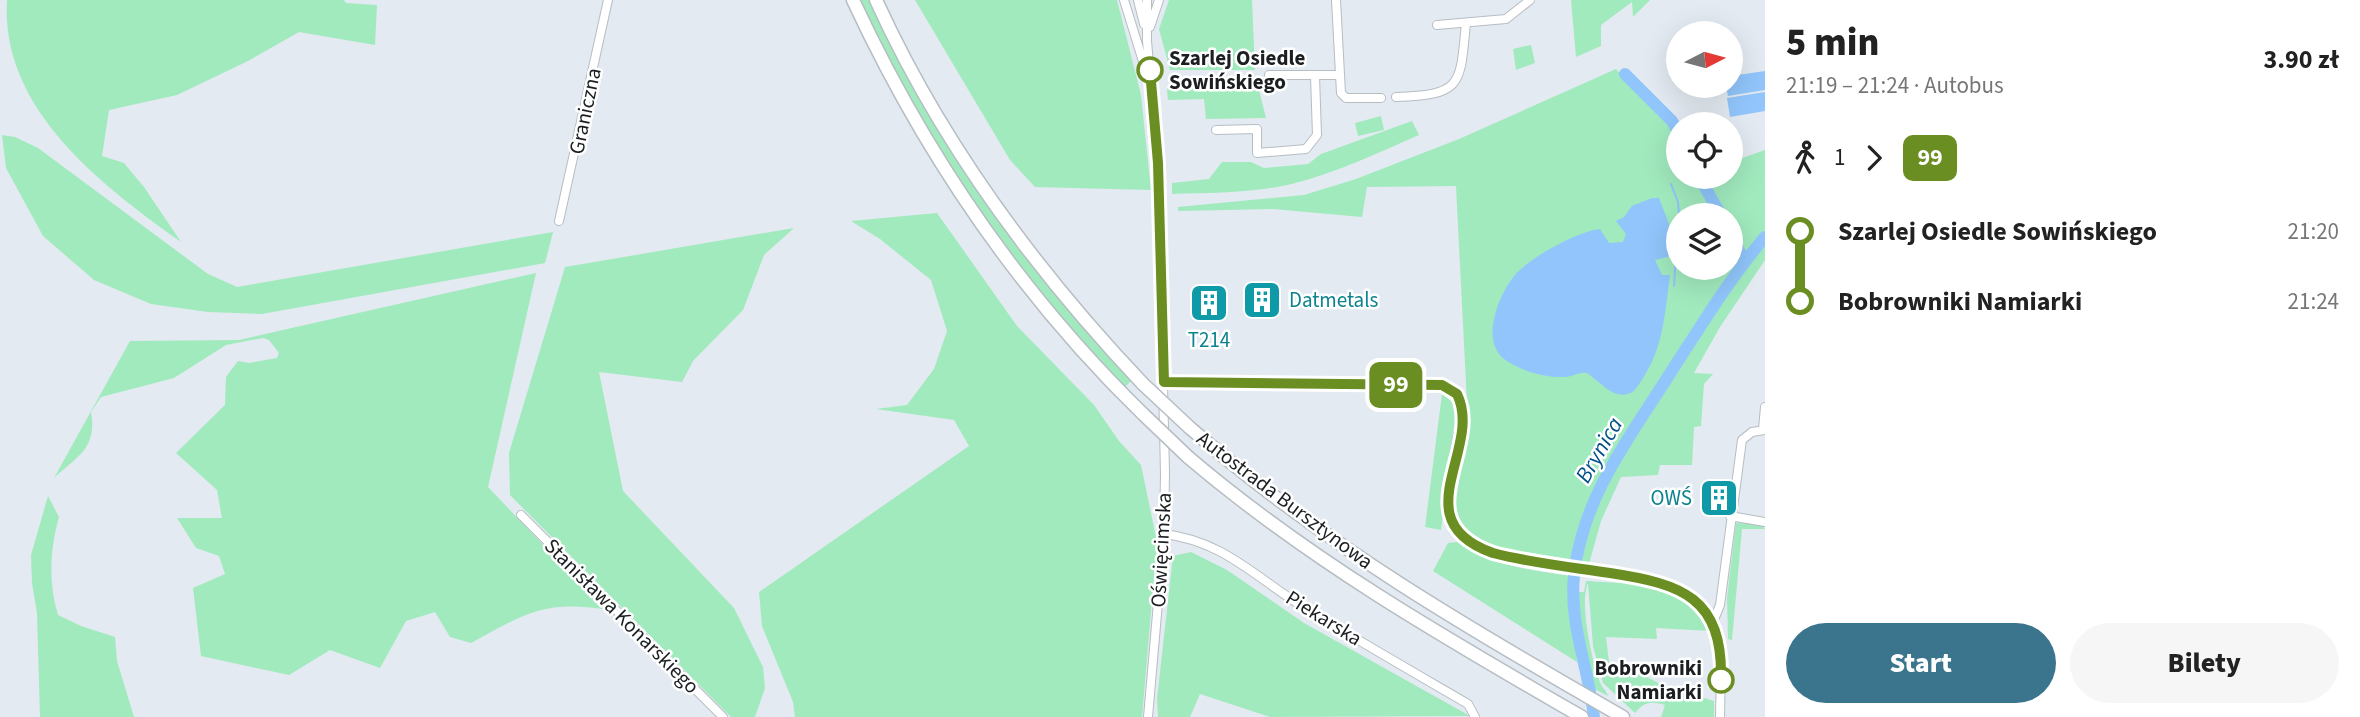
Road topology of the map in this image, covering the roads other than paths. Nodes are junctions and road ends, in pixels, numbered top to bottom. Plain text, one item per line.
1 (608, 0) edge
2 (853, 0) edge
3 (876, 0) edge
4 (1124, 0) edge
5 (1138, 0) edge
6 (1147, 0) edge
7 (1158, 0) edge
8 (1336, 0) edge
9 (1530, 0) edge
10 (1466, 23) junction
11 (1437, 25) dead end
12 (1147, 41) junction
13 (1269, 75) dead end
14 (1315, 75) junction
15 (1339, 75) junction
16 (1152, 90) junction
17 (1396, 97) dead end
18 (1381, 98) dead end
19 (1216, 130) dead end
20 (559, 221) dead end
21 (1164, 382) junction
22 (1765, 407) edge
23 (1764, 430) edge
24 (521, 515) dead end
25 (1730, 516) junction
26 (1765, 522) edge
27 (1164, 534) junction
28 (1713, 622) junction
29 (723, 717) edge
30 (1148, 717) edge
31 (1475, 717) edge
32 (1582, 717) edge
33 (1623, 717) edge
34 (1720, 717) edge

1 - 20 street, Graniczna
2 - 32 highway, Autostrada Bursztynowa, bridge
3 - 33 highway, Autostrada Bursztynowa, bridge
4 - 16 street
5 - 12 street
6 - 12 street
7 - 12 street
8 - 15 street
9 - 10 street
10 - 11 street
10 - 17 street
12 - 16 street
13 - 14 street
14 - 15 street
14 - 19 street
15 - 18 street
16 - 21 street, Oświęcimska
21 - 27 street, Oświęcimska
21 - 28 street
22 - 23 street
23 - 25 street
24 - 29 street, Stanisława Konarskiego
25 - 26 street
25 - 28 street
27 - 30 street, Oświęcimska
27 - 31 street, Piekarska
28 - 34 street

